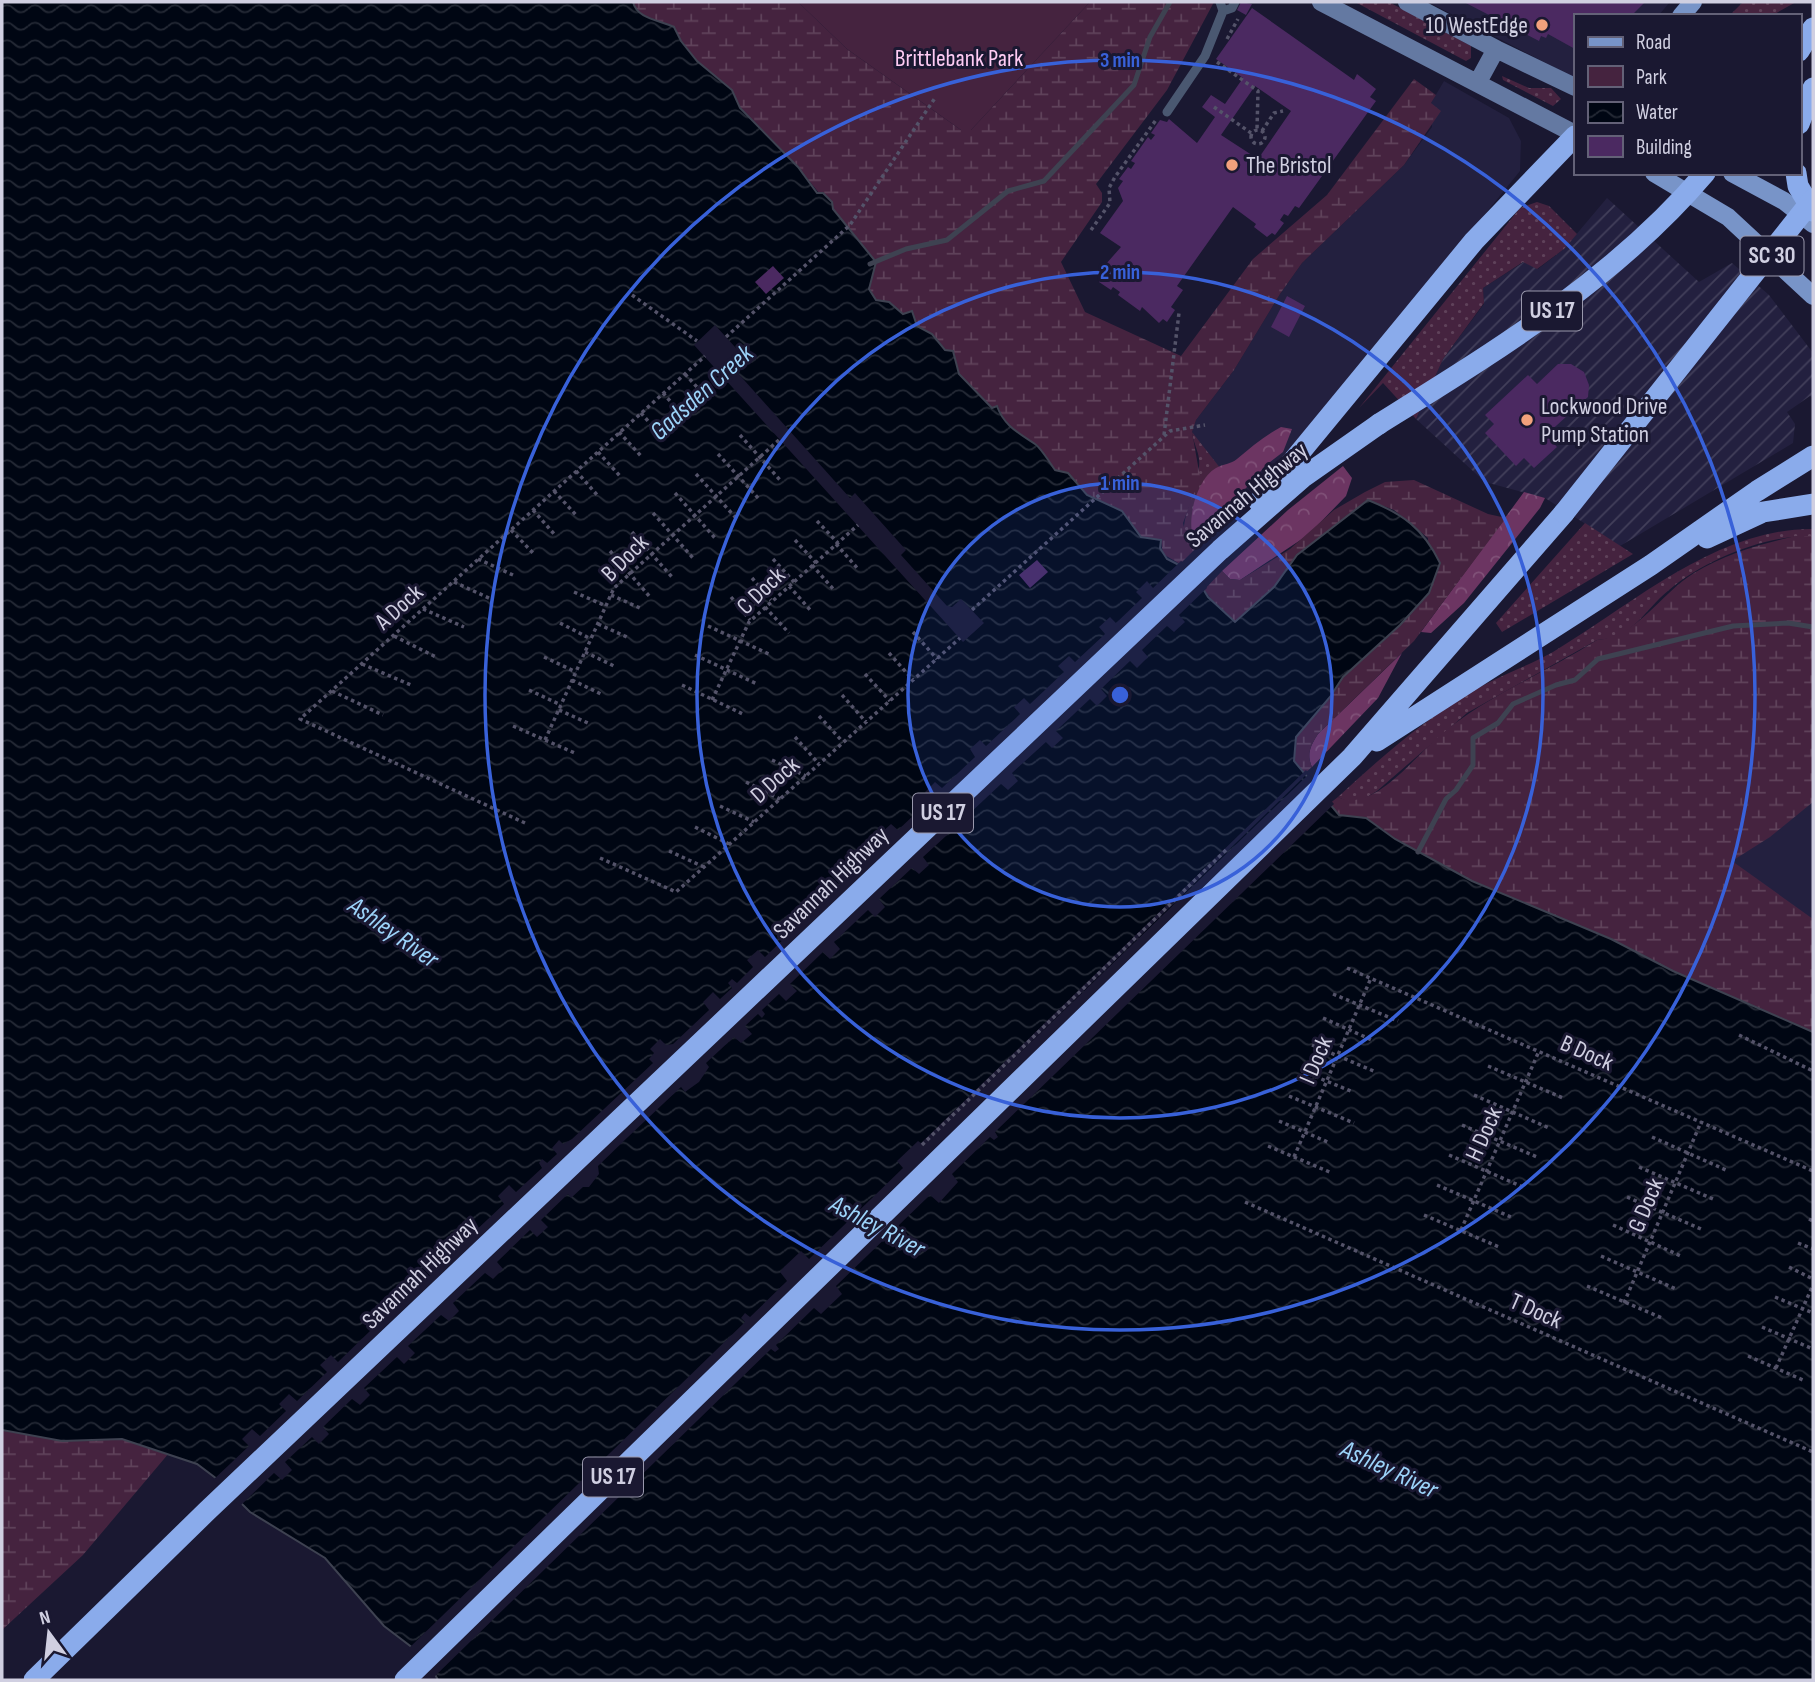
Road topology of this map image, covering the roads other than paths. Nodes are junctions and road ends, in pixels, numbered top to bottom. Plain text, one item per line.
1 (1235, 2) edge
2 (1321, 2) edge
3 (1408, 2) edge
4 (1221, 6) edge
5 (1813, 29) edge
6 (1801, 48) edge
7 (1496, 49) junction
8 (1478, 82) junction
9 (1574, 87) edge
10 (1813, 88) edge
11 (1167, 112) road end
12 (1801, 119) edge
13 (1574, 134) edge
14 (1574, 136) edge
15 (1657, 175) edge
16 (1703, 175) edge
17 (1736, 175) edge
18 (1796, 175) edge
19 (1813, 199) edge
20 (1813, 211) edge
21 (1813, 224) edge
22 (1813, 296) edge
23 (1813, 456) edge
24 (1813, 504) edge
25 (1220, 550) junction
26 (1651, 565) junction
27 (1347, 762) junction
28 (34, 1680) edge
29 (405, 1680) edge

1 - 4 lane
2 - 8 main road
3 - 7 main road
4 - 11 lane
5 - 6 highway
7 - 8 main road
7 - 9 main road
8 - 13 main road
10 - 12 highway
14 - 25 highway
15 - 22 main road, SC 30
16 - 25 highway, Savannah Highway / US 17, bridge
17 - 21 main road, SC 30
18 - 20 highway
19 - 27 highway, US 17, bridge
23 - 26 highway
24 - 26 highway
25 - 28 highway, Savannah Highway / US 17
26 - 27 highway
27 - 29 highway, US 17

